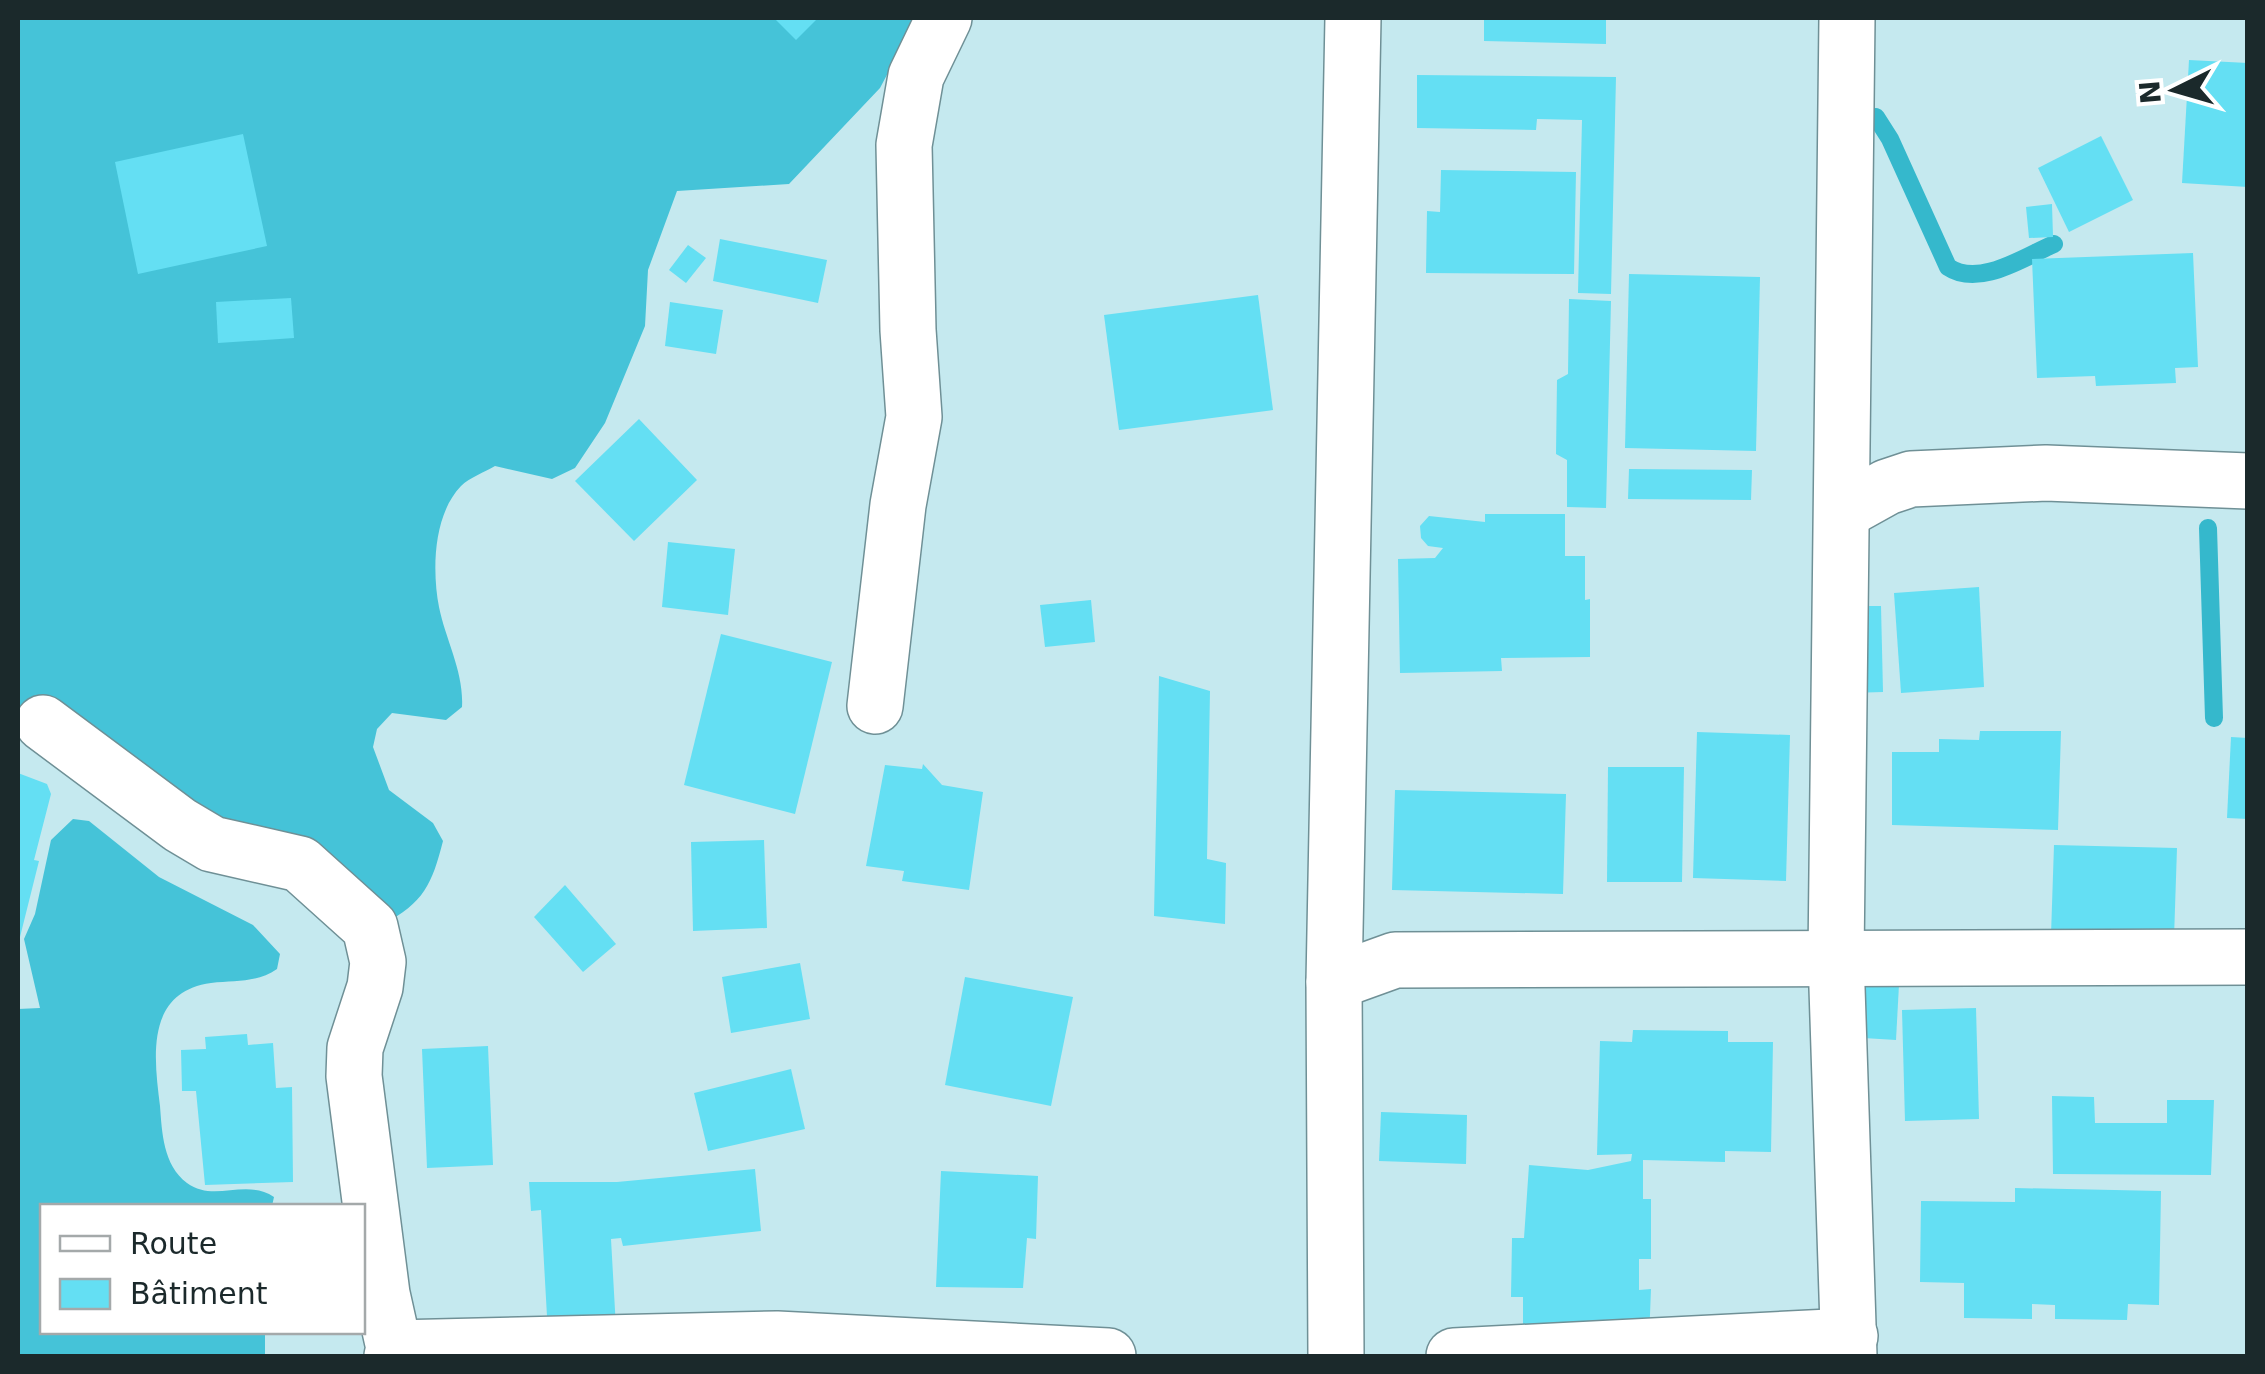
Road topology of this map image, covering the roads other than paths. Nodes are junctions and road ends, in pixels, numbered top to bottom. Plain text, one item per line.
1 (944, 18) edge
2 (1353, 18) edge
3 (1847, 18) edge
4 (2248, 480) edge
5 (1842, 512) junction
6 (876, 706) dead end
7 (44, 723) dead end
8 (1836, 957) junction
9 (2248, 957) edge
10 (1334, 982) junction
11 (1850, 1346) edge
12 (393, 1352) edge
13 (1108, 1356) edge
14 (1336, 1356) edge
15 (1454, 1356) edge

1 - 6 street
2 - 10 street
3 - 5 street
4 - 5 street
5 - 8 street
7 - 12 street
8 - 9 street
8 - 10 street
8 - 11 street
10 - 14 street
11 - 15 street
12 - 13 street

